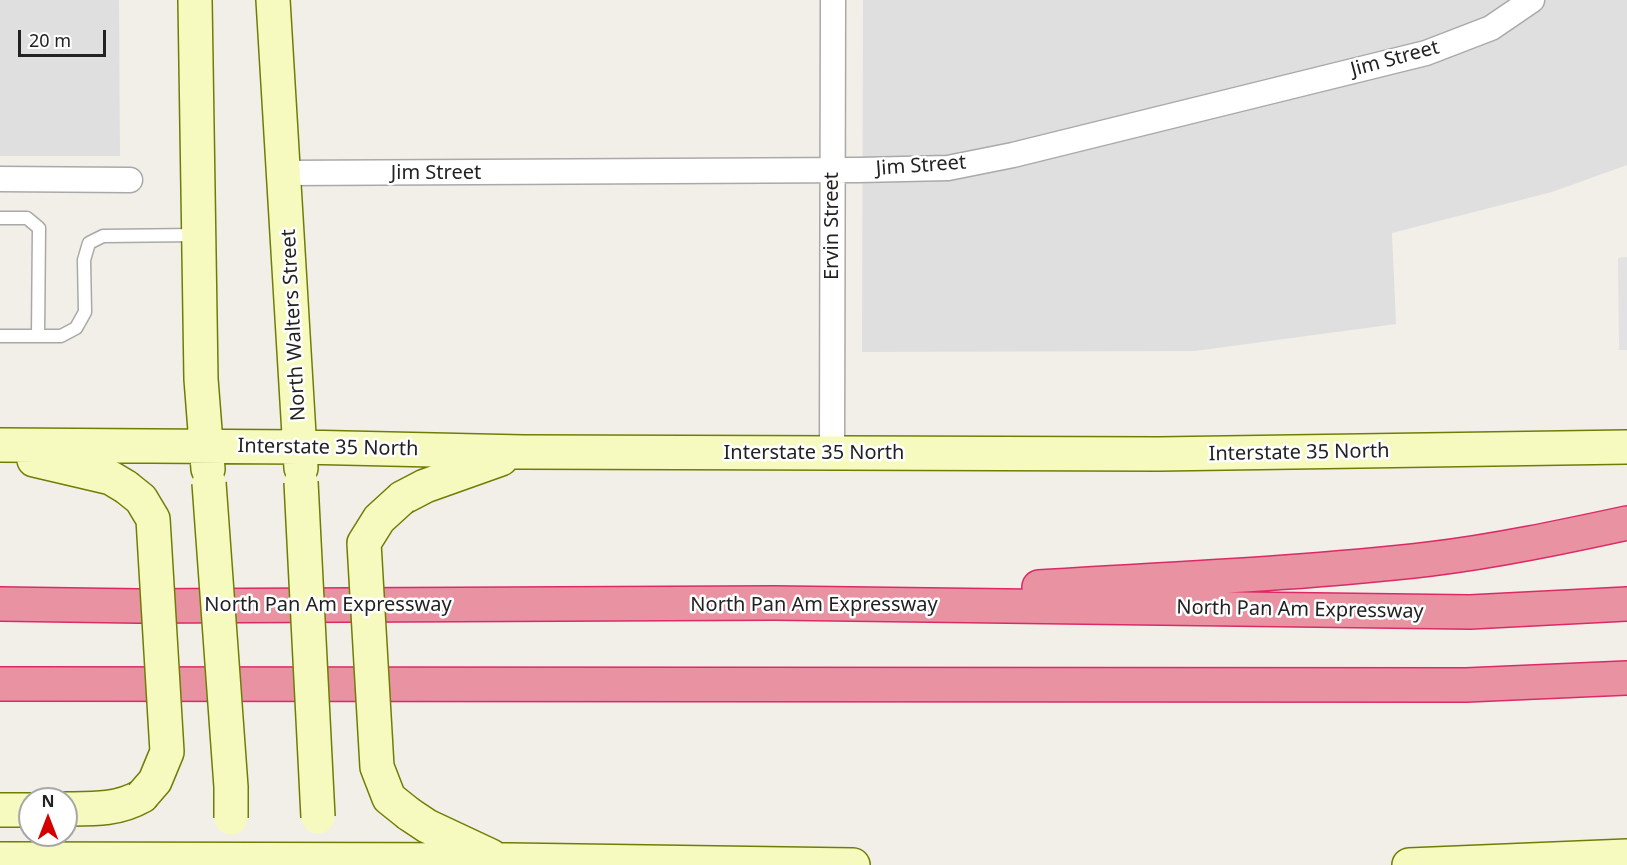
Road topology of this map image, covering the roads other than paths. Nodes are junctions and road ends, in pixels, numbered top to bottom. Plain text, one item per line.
1 (195, 0) edge
2 (273, 0) edge
3 (833, 0) edge
4 (1532, 0) edge
5 (832, 171) junction
6 (285, 173) junction
7 (0, 179) edge
8 (130, 180) dead end
9 (0, 218) edge
10 (199, 235) junction
11 (0, 336) edge
12 (38, 336) junction
13 (0, 446) edge
14 (206, 447) junction
15 (301, 447) junction
16 (1627, 447) edge
17 (523, 452) junction
18 (832, 452) junction
19 (0, 453) edge
20 (1627, 523) edge
21 (0, 597) edge
22 (774, 603) junction
23 (0, 604) edge
24 (1627, 604) edge
25 (139, 606) junction
26 (1627, 678) edge
27 (0, 684) edge
28 (130, 686) junction
29 (0, 699) edge
30 (78, 809) edge
31 (0, 810) edge
32 (18, 810) edge
33 (1627, 856) edge
34 (0, 859) edge
35 (500, 860) junction
36 (231, 862) edge
37 (318, 862) edge
38 (686, 864) edge
39 (853, 865) edge
40 (1409, 865) edge

1 - 10 main road
2 - 6 main road, North Walters Street
3 - 5 street, Ervin Street
4 - 5 street, Jim Street
5 - 6 street, Jim Street
5 - 18 street, Ervin Street
6 - 15 main road, North Walters Street
7 - 8 street
9 - 12 lane
10 - 12 lane
10 - 14 main road
11 - 12 lane
13 - 14 main road, Interstate 35 North
14 - 15 main road, Interstate 35 North
14 - 36 main road, bridge
15 - 17 main road, Interstate 35 North
15 - 37 main road, North Walters Street, bridge
16 - 18 main road, Interstate 35 North
17 - 18 main road, Interstate 35 North
17 - 35 main road, bridge
19 - 30 main road, bridge
20 - 22 highway
21 - 25 highway
22 - 24 highway, North Pan Am Expressway
22 - 25 highway, North Pan Am Expressway
23 - 25 highway, North Pan Am Expressway
26 - 28 highway
27 - 28 highway
28 - 29 highway
31 - 32 main road
33 - 40 main road
34 - 36 main road
35 - 37 main road
35 - 38 main road
36 - 37 main road
38 - 39 main road

